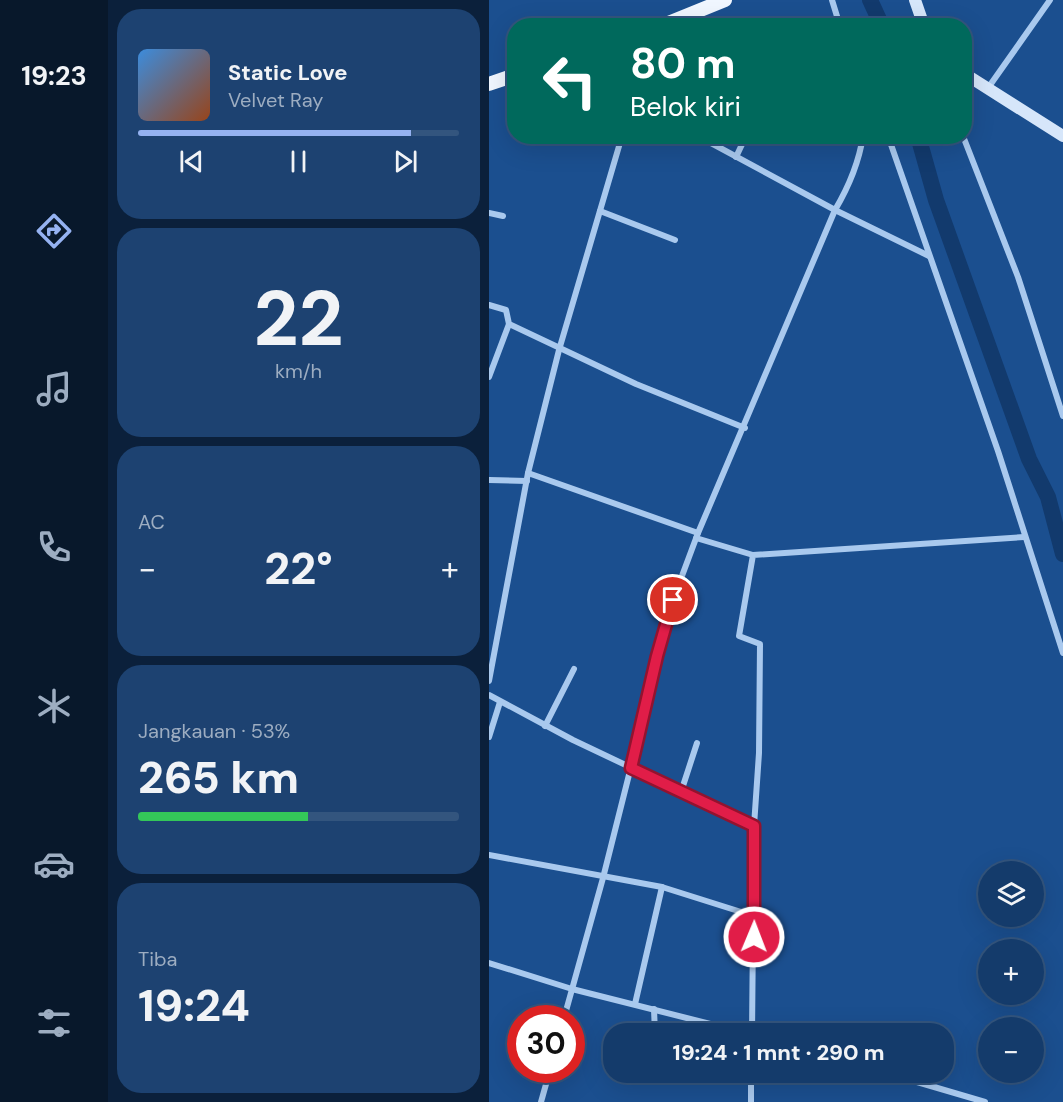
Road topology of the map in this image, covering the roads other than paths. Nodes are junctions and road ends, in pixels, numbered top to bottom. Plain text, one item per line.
1 (725, 0) edge
2 (832, 0) edge
3 (915, 0) edge
4 (1047, 1) edge
5 (681, 18) edge
6 (838, 18) edge
7 (921, 18) edge
8 (507, 78) edge
9 (972, 78) edge
10 (489, 84) edge
11 (987, 88) junction
12 (1063, 136) edge
13 (620, 144) edge
14 (713, 144) edge
15 (742, 144) edge
16 (862, 144) edge
17 (891, 144) edge
18 (966, 144) edge
19 (736, 156) junction
20 (835, 210) junction
21 (600, 211) junction
22 (489, 213) edge
23 (503, 216) dead end
24 (675, 240) dead end
25 (930, 256) junction
26 (489, 305) edge
27 (509, 324) junction
28 (559, 350) junction
29 (489, 377) edge
30 (1063, 416) edge
31 (745, 428) junction
32 (528, 473) junction
33 (489, 480) edge
34 (527, 481) junction
35 (697, 536) junction
36 (1025, 537) junction
37 (753, 555) junction
38 (1063, 653) edge
39 (574, 669) dead end
40 (489, 681) edge
41 (489, 695) edge
42 (499, 702) junction
43 (545, 726) junction
44 (489, 737) edge
45 (697, 742) dead end
46 (631, 768) junction
47 (681, 792) junction
48 (754, 826) junction
49 (489, 855) edge
50 (603, 878) junction
51 (662, 887) junction
52 (754, 916) junction
53 (489, 963) edge
54 (572, 989) junction
55 (635, 1004) junction
56 (568, 1005) edge
57 (654, 1009) junction
58 (655, 1023) edge
59 (708, 1023) edge
60 (751, 1023) edge
61 (546, 1083) edge
62 (751, 1083) edge
63 (920, 1083) edge
64 (541, 1102) edge
65 (751, 1102) edge
66 (985, 1102) edge

1 - 5 main road
2 - 6 street
3 - 7 street
4 - 11 street
8 - 10 main road
9 - 11 street
11 - 12 street
13 - 21 street
14 - 19 street
15 - 19 street
16 - 20 street
17 - 25 street
18 - 30 street
19 - 20 street
20 - 25 street
20 - 31 street
21 - 24 street
21 - 28 street
22 - 23 street
25 - 36 street
26 - 27 street
27 - 28 street
27 - 29 street
28 - 31 street
28 - 32 street
31 - 35 street
32 - 34 street
32 - 35 street
33 - 34 street
34 - 40 street
35 - 37 street
35 - 46 street
36 - 37 street
36 - 38 street
37 - 48 street
39 - 43 street
41 - 42 street
42 - 43 street
42 - 44 street
43 - 46 street
45 - 47 street
46 - 47 street
46 - 50 street
47 - 48 street
48 - 52 street
49 - 50 street
50 - 51 street
50 - 54 street
51 - 52 street
51 - 55 street
52 - 60 street
53 - 54 street
54 - 55 street
54 - 56 street
55 - 57 street
57 - 58 street
57 - 59 street
61 - 64 street
62 - 65 street
63 - 66 street

